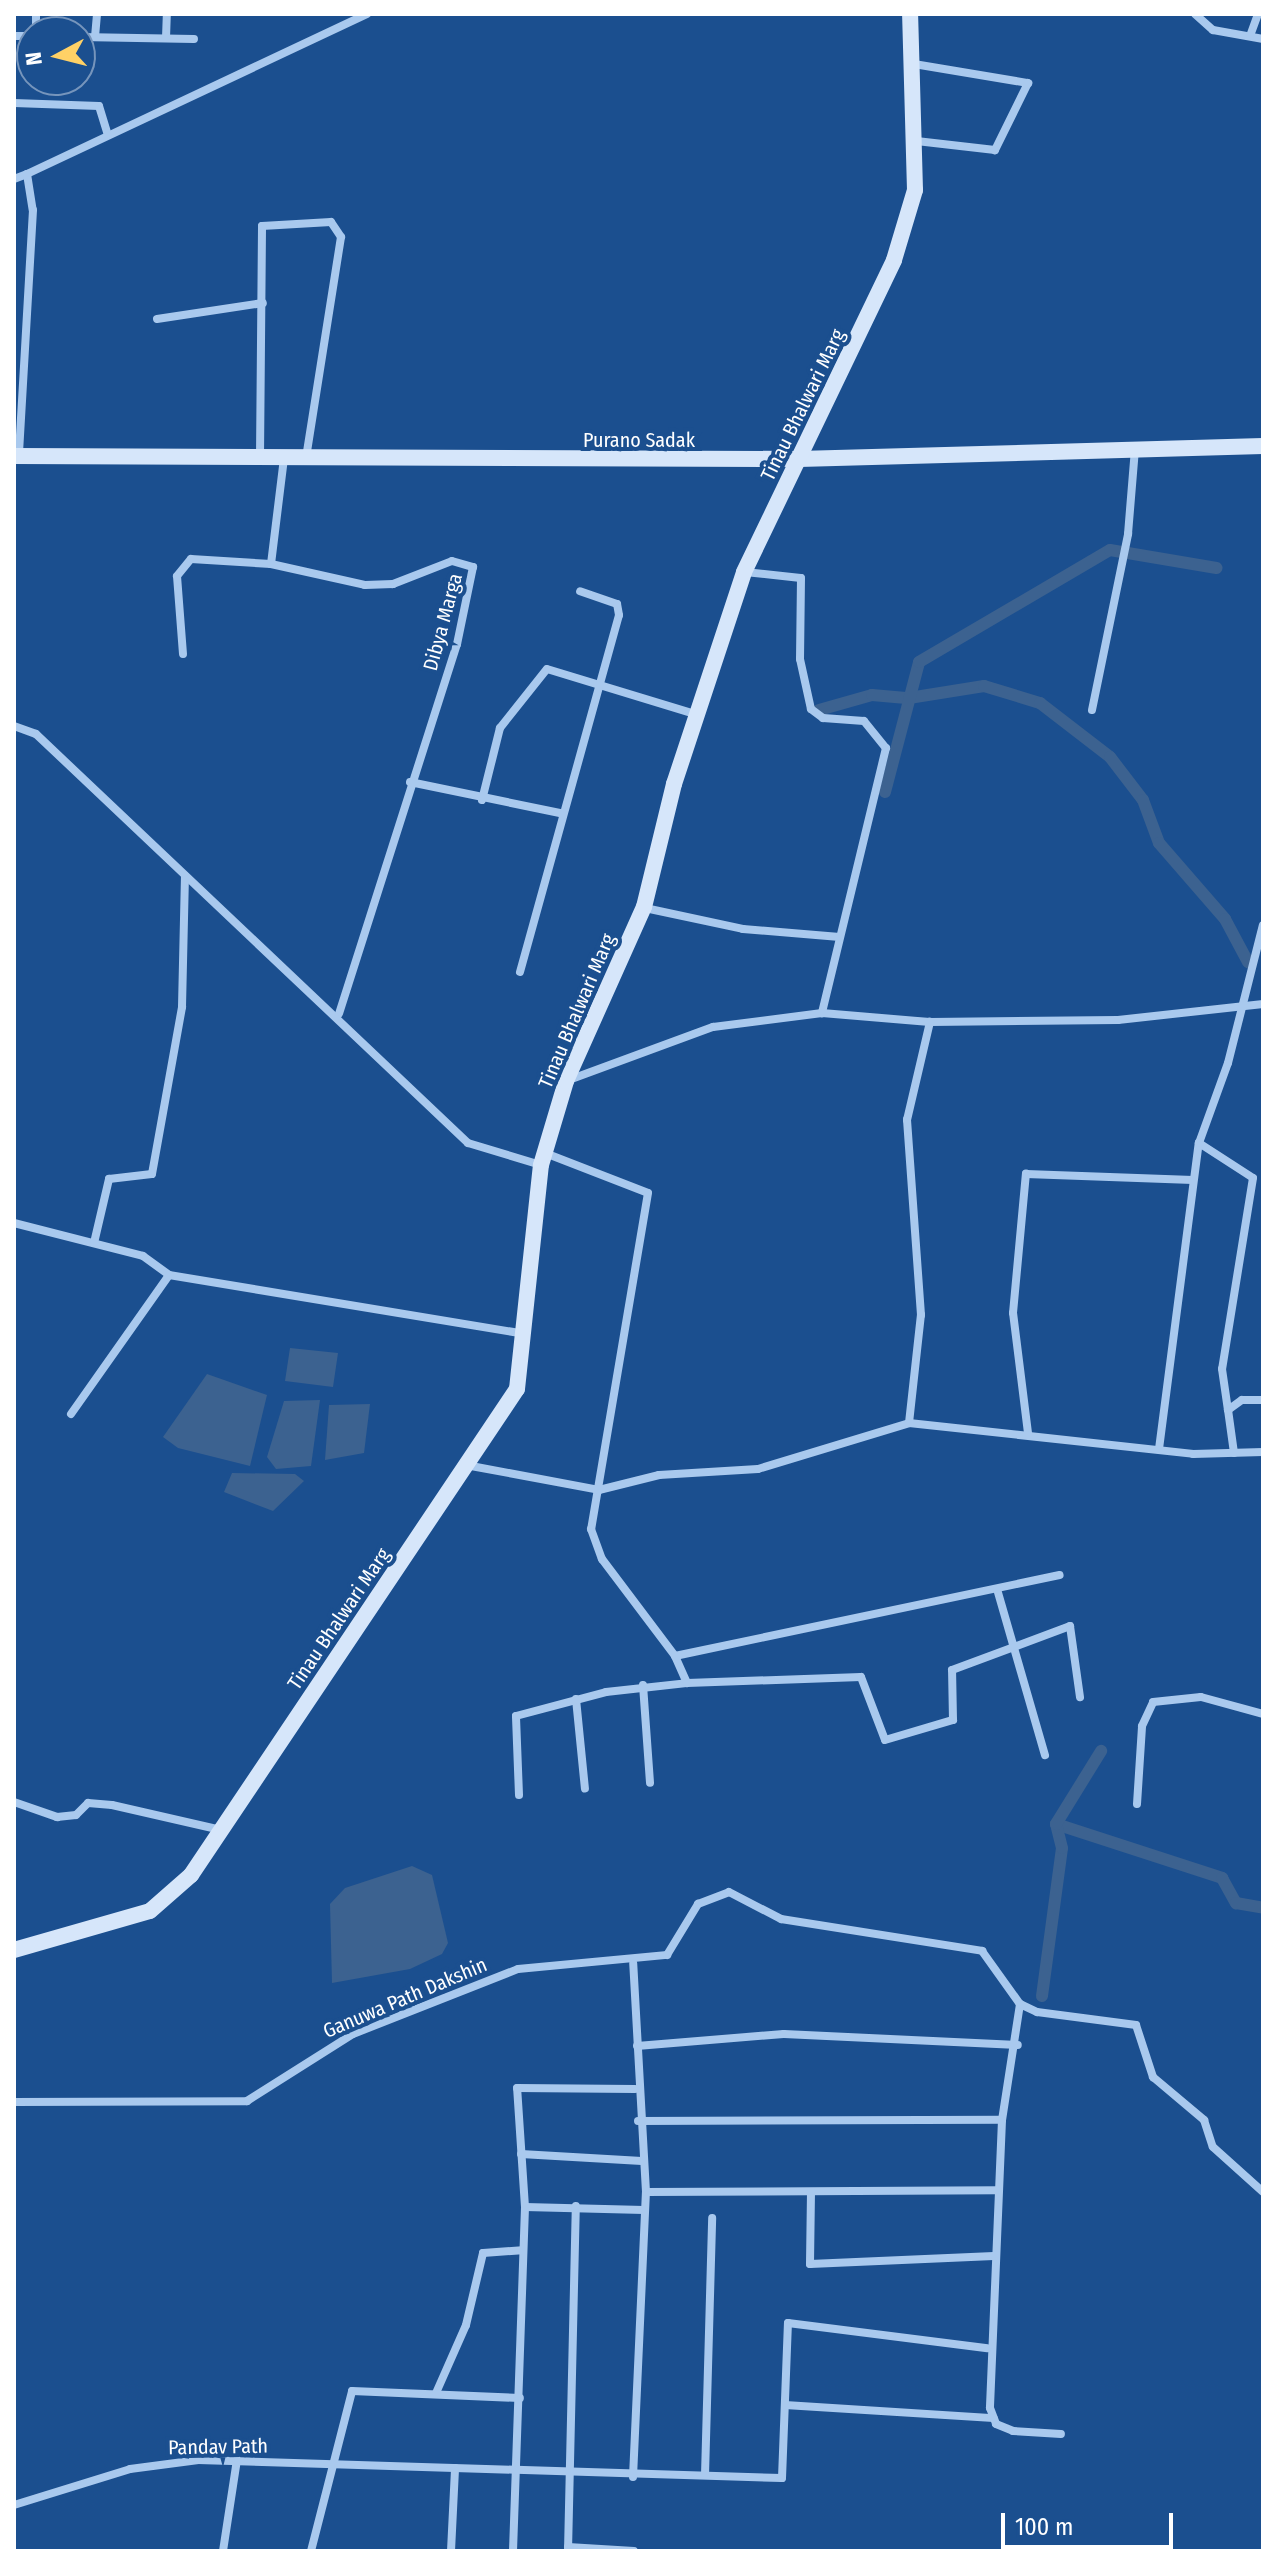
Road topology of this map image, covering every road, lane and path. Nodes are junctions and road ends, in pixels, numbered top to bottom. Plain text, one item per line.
1 (167, 14) edge
2 (367, 14) edge
3 (910, 14) edge
4 (1195, 14) edge
5 (1258, 14) edge
6 (1250, 36) junction
7 (96, 37) edge
8 (166, 38) junction
9 (194, 39) dead end
10 (1263, 39) edge
11 (914, 64) junction
12 (14, 103) edge
13 (108, 135) junction
14 (917, 141) junction
15 (27, 174) junction
16 (14, 179) edge
17 (263, 303) junction
18 (157, 319) dead end
19 (1263, 446) edge
20 (1135, 448) junction
21 (17, 456) edge
22 (260, 457) junction
23 (284, 457) junction
24 (306, 459) junction
25 (799, 459) junction
26 (271, 564) junction
27 (744, 572) junction
28 (580, 591) dead end
29 (183, 654) dead end
30 (596, 679) junction
31 (1092, 710) dead end
32 (695, 714) junction
33 (14, 726) edge
34 (410, 782) junction
35 (482, 800) junction
36 (560, 813) junction
37 (185, 876) junction
38 (644, 907) junction
39 (1263, 925) edge
40 (840, 937) junction
41 (520, 972) dead end
42 (1263, 1004) edge
43 (1240, 1008) junction
44 (822, 1013) junction
45 (339, 1014) junction
46 (930, 1022) junction
47 (566, 1081) junction
48 (1199, 1143) junction
49 (543, 1159) junction
50 (1193, 1180) junction
51 (14, 1223) edge
52 (94, 1243) junction
53 (169, 1275) junction
54 (524, 1334) junction
55 (1263, 1400) edge
56 (1228, 1410) junction
57 (71, 1414) dead end
58 (909, 1423) junction
59 (1028, 1433) junction
60 (1159, 1449) junction
61 (1263, 1452) edge
62 (1234, 1453) junction
63 (471, 1466) junction
64 (599, 1490) junction
65 (1060, 1575) dead end
66 (997, 1589) junction
67 (1011, 1653) junction
68 (675, 1656) junction
69 (687, 1683) junction
70 (643, 1685) junction
71 (1080, 1697) dead end
72 (576, 1699) junction
73 (1263, 1714) edge
74 (1045, 1755) dead end
75 (650, 1783) dead end
76 (585, 1789) dead end
77 (519, 1795) dead end
78 (14, 1802) edge
79 (1137, 1804) dead end
80 (222, 1830) junction
81 (14, 1950) edge
82 (633, 1963) junction
83 (1020, 2004) junction
84 (1018, 2045) junction
85 (637, 2046) junction
86 (635, 2089) junction
87 (14, 2102) edge
88 (1002, 2120) junction
89 (638, 2121) junction
90 (521, 2154) junction
91 (642, 2161) junction
92 (997, 2190) junction
93 (646, 2192) junction
94 (811, 2192) junction
95 (1263, 2192) edge
96 (576, 2206) junction
97 (525, 2207) junction
98 (644, 2210) junction
99 (712, 2218) dead end
100 (522, 2250) junction
101 (994, 2256) junction
102 (987, 2348) junction
103 (436, 2393) junction
104 (520, 2398) junction
105 (785, 2405) junction
106 (994, 2418) junction
107 (1061, 2434) dead end
108 (237, 2460) junction
109 (332, 2465) junction
110 (455, 2468) junction
111 (516, 2470) junction
112 (573, 2475) junction
113 (705, 2475) junction
114 (633, 2477) junction
115 (14, 2505) edge
116 (568, 2549) edge
117 (223, 2551) edge
118 (311, 2551) edge
119 (451, 2551) edge
120 (513, 2551) edge
121 (634, 2551) edge

1 - 8 street
2 - 13 street
3 - 11 street, Tinau Bhalwari Marg
4 - 6 street
5 - 6 street
6 - 10 street
7 - 8 street
8 - 9 street
11 - 14 street, Tinau Bhalwari Marg
11 - 14 street
12 - 13 street
13 - 15 street
14 - 25 street, Tinau Bhalwari Marg
15 - 16 street
15 - 21 street
17 - 18 street
17 - 22 street
17 - 24 street
19 - 20 street, Purano Sadak
20 - 25 street, Purano Sadak
20 - 31 street
21 - 22 street, Purano Sadak
22 - 23 street, Purano Sadak
23 - 24 street, Purano Sadak
23 - 26 street
24 - 25 street, Purano Sadak
25 - 27 street, Tinau Bhalwari Marg
26 - 29 street, Dibya Marga
26 - 34 street, Dibya Marga
27 - 32 street, Tinau Bhalwari Marg
27 - 40 street
28 - 30 street
30 - 32 street
30 - 35 street
30 - 36 street
32 - 38 street, Tinau Bhalwari Marg
33 - 37 street
34 - 35 street
34 - 45 street, Dibya Marga
35 - 36 street
36 - 41 street
37 - 45 street
37 - 52 street
38 - 40 street
38 - 47 street, Tinau Bhalwari Marg
39 - 43 street
40 - 44 street
42 - 43 street
43 - 46 street
43 - 48 street
44 - 46 street
44 - 47 street
45 - 49 street
46 - 58 street
47 - 49 street, Tinau Bhalwari Marg
48 - 50 street
48 - 56 street
49 - 54 street, Tinau Bhalwari Marg
49 - 64 street
50 - 59 street
50 - 60 street
51 - 52 street
52 - 53 street
53 - 54 street
53 - 57 street
54 - 63 street, Tinau Bhalwari Marg
55 - 56 street
56 - 62 street
58 - 59 street
58 - 64 street
59 - 60 street
60 - 62 street
61 - 62 street
63 - 64 street
63 - 80 street, Tinau Bhalwari Marg
64 - 68 street
65 - 66 street
66 - 67 street
66 - 68 street
67 - 69 street
67 - 71 street
67 - 74 street
68 - 69 street
69 - 70 street
70 - 72 street
70 - 75 street
72 - 76 street
72 - 77 street
73 - 79 street
78 - 80 street
80 - 81 street, Tinau Bhalwari Marg
82 - 83 street, Ganuwa Path Dakshin
82 - 85 street
82 - 87 street, Ganuwa Path Dakshin
83 - 84 street
83 - 95 street
84 - 85 street
84 - 88 street
85 - 86 street
86 - 89 street
86 - 90 street
88 - 89 street
88 - 92 street
89 - 91 street
90 - 91 street
90 - 97 street
91 - 93 street
92 - 94 street
92 - 101 street
93 - 94 street
93 - 98 street
94 - 101 street
96 - 97 street
96 - 98 street
96 - 112 street
97 - 100 street
98 - 114 street
99 - 113 street
100 - 103 street
100 - 104 street
101 - 102 street
102 - 105 street
102 - 106 street
103 - 104 street
103 - 109 street
104 - 111 street
105 - 106 street
105 - 113 street, Pandav Path
106 - 107 street
108 - 109 street, Pandav Path
108 - 115 street, Pandav Path
108 - 117 street
109 - 110 street, Pandav Path
109 - 118 street
110 - 111 street, Pandav Path
110 - 119 street
111 - 112 street, Pandav Path
111 - 120 street
112 - 114 street, Pandav Path
112 - 116 street
113 - 114 street, Pandav Path
116 - 121 street

